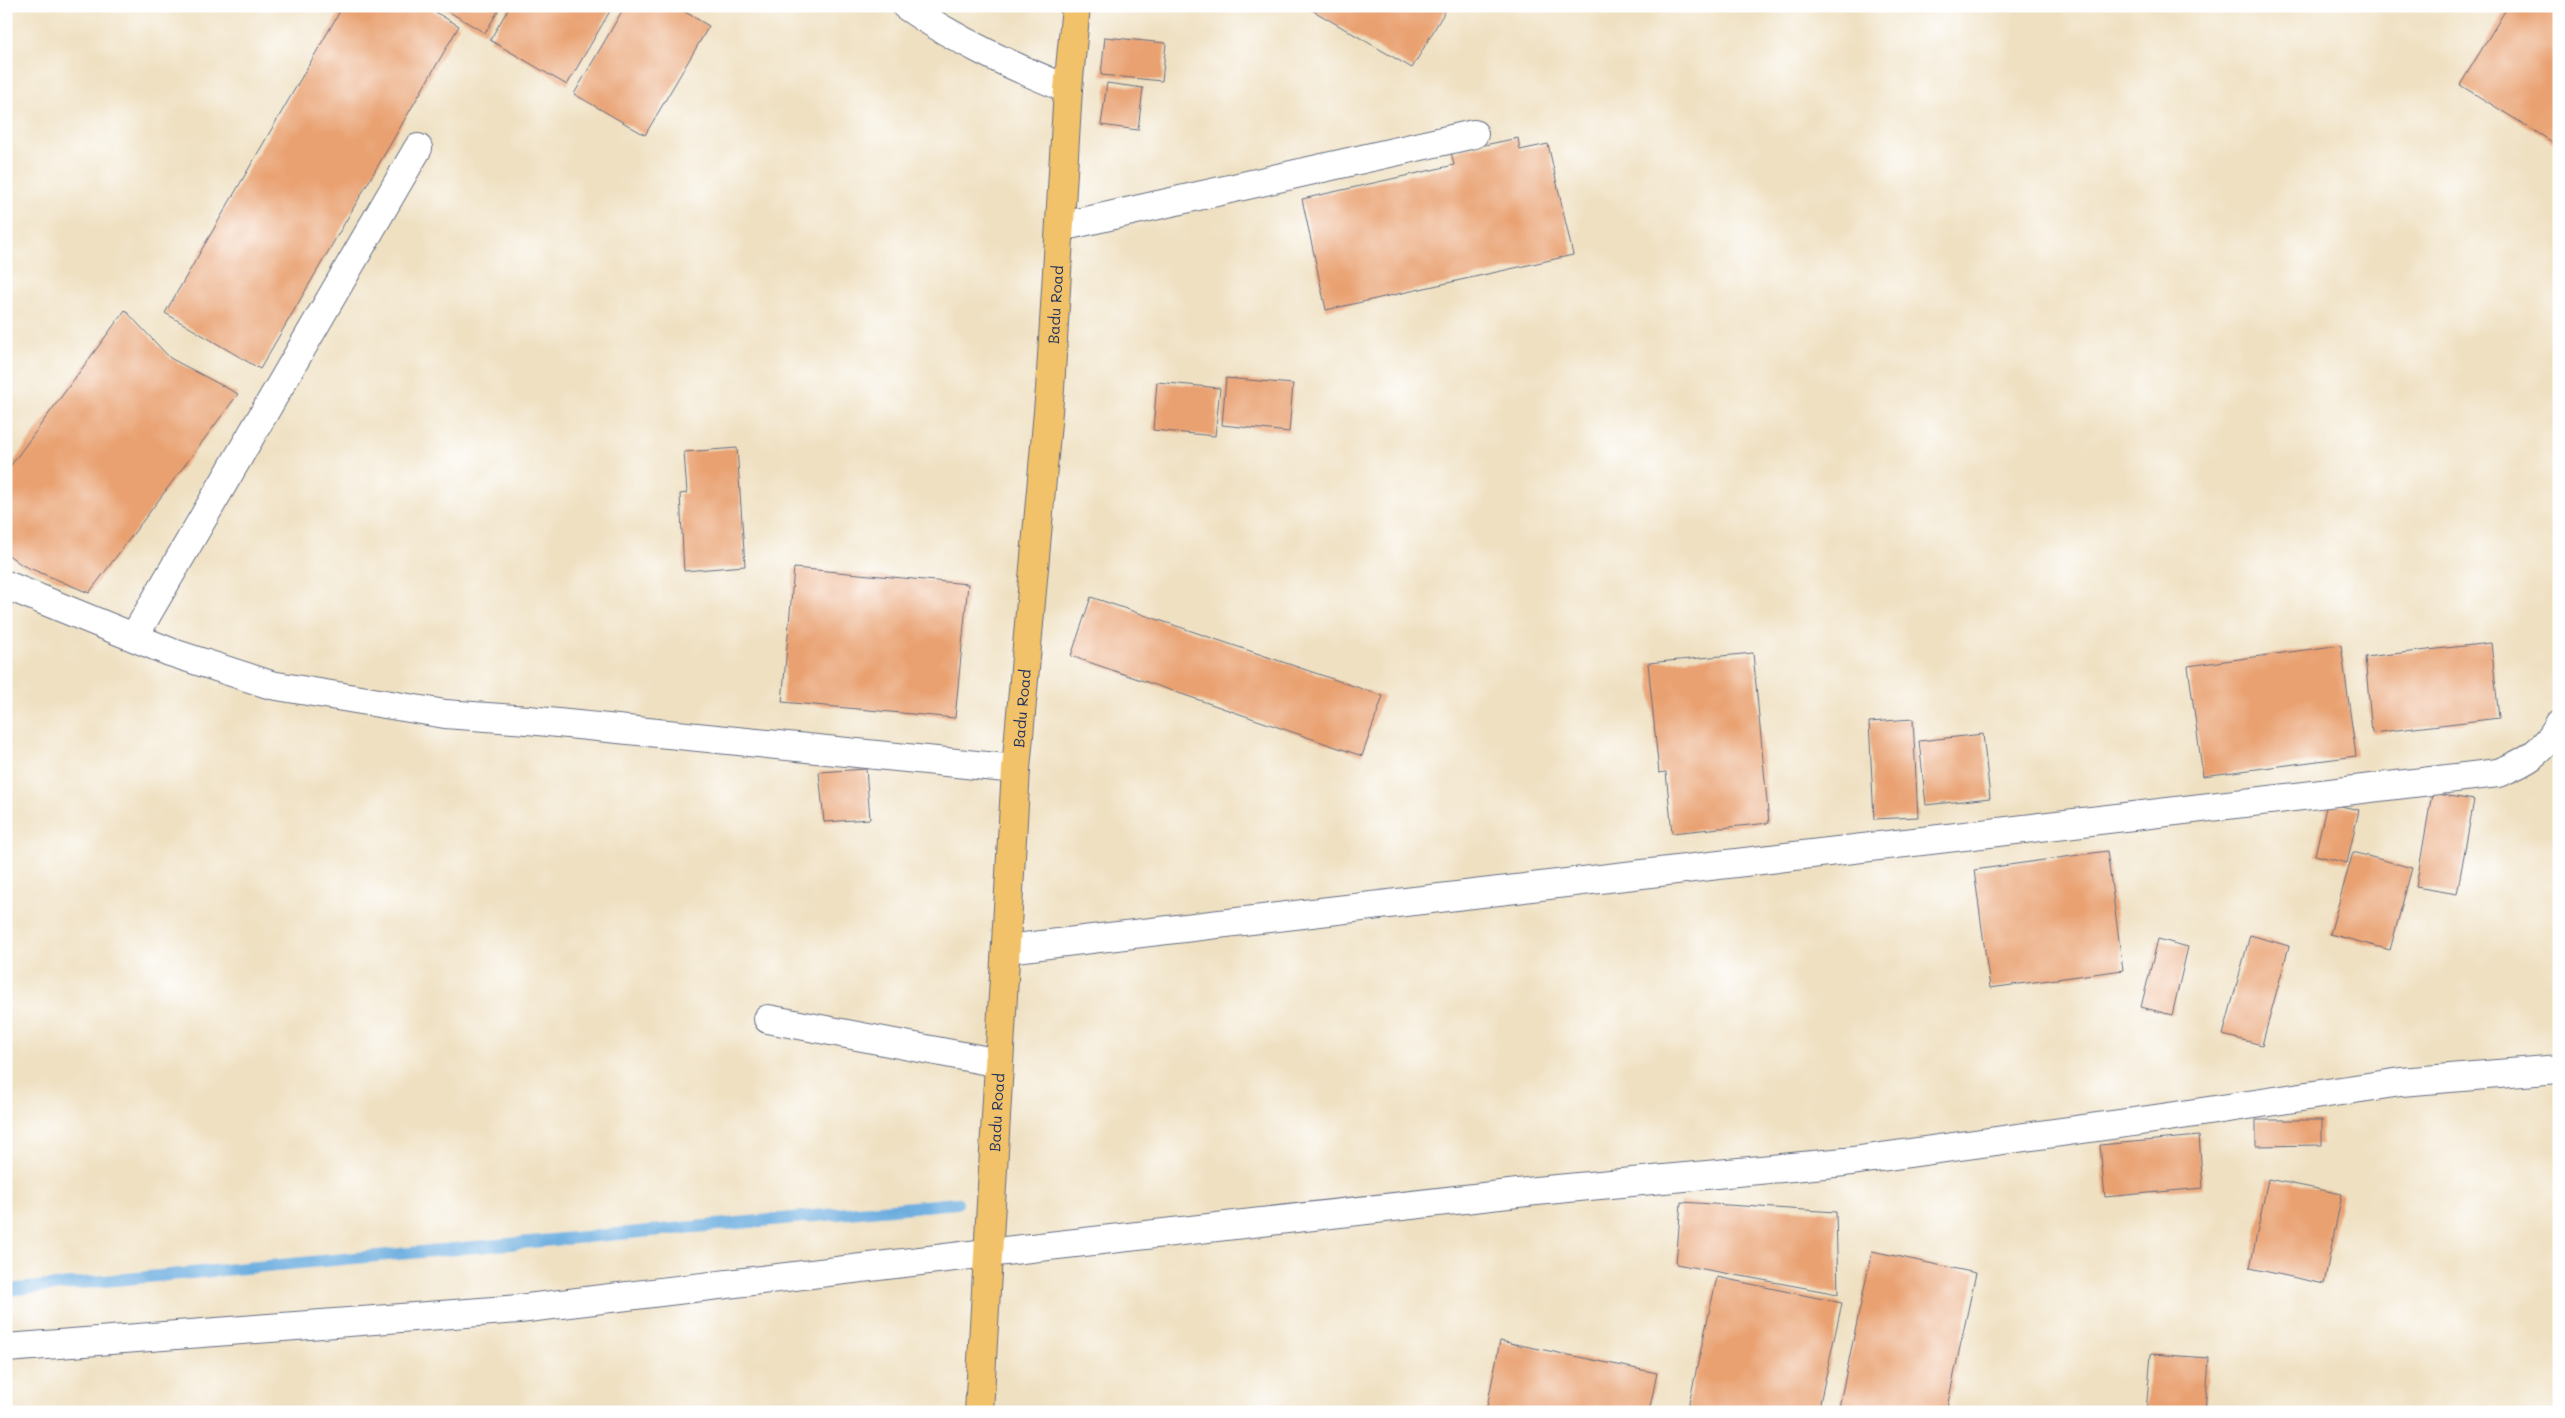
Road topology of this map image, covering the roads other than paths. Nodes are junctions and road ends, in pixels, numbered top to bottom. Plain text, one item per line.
1 (906, 6) edge
2 (1076, 6) edge
3 (1068, 89) junction
4 (1474, 134) dead end
5 (418, 148) dead end
6 (1060, 227) junction
7 (6, 584) edge
8 (134, 637) junction
9 (2559, 724) edge
10 (1016, 769) junction
11 (1007, 950) junction
12 (768, 1019) dead end
13 (999, 1063) junction
14 (2559, 1069) edge
15 (986, 1253) junction
16 (6, 1348) edge
17 (978, 1412) edge

1 - 3 street
2 - 3 main road, Badu Road
3 - 6 main road, Badu Road
4 - 6 street
5 - 8 street
6 - 10 main road, Badu Road
7 - 8 street
8 - 10 street
9 - 11 street
10 - 11 main road, Badu Road
11 - 13 main road, Badu Road
12 - 13 street
13 - 15 main road, Badu Road
14 - 15 street
15 - 16 street
15 - 17 main road, Badu Road

